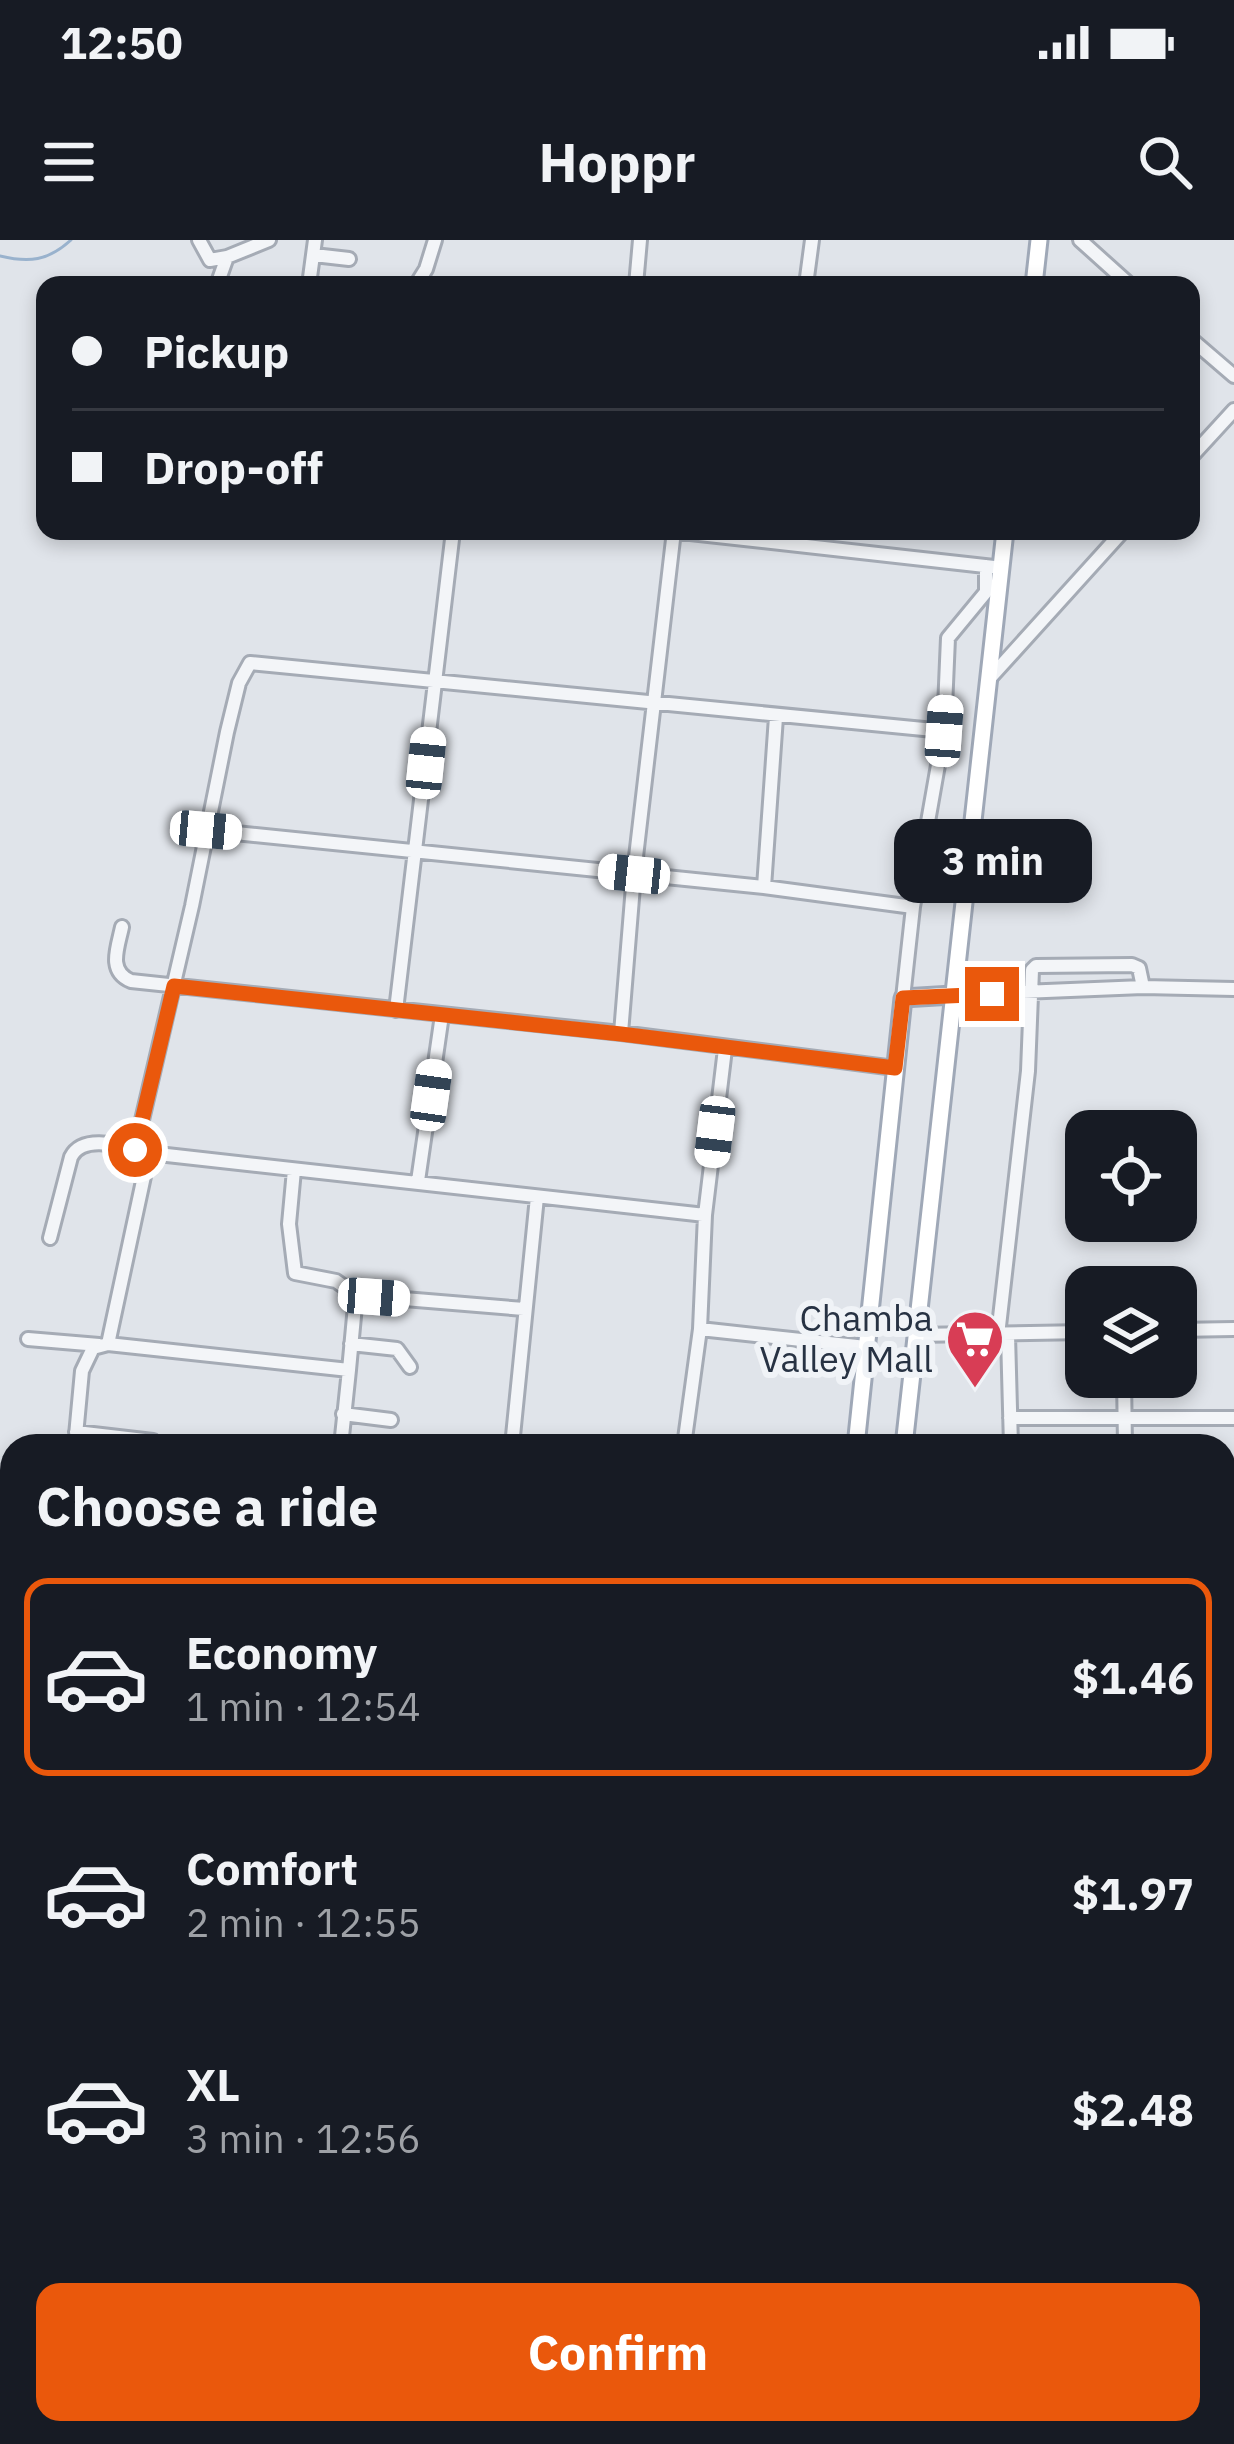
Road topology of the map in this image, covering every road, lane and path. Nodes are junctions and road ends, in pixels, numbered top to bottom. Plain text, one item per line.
1 (199, 240) edge
2 (269, 240) edge
3 (315, 240) edge
4 (435, 240) edge
5 (640, 240) edge
6 (812, 240) edge
7 (1027, 240) edge
8 (1039, 240) edge
9 (1080, 240) edge
10 (314, 255) junction
11 (227, 257) junction
12 (349, 259) dead end
13 (220, 276) edge
14 (310, 276) edge
15 (422, 276) edge
16 (637, 276) edge
17 (807, 276) edge
18 (1035, 276) edge
19 (1120, 276) edge
20 (1200, 347) edge
21 (1234, 376) edge
22 (1234, 410) edge
23 (1200, 447) edge
24 (452, 540) edge
25 (672, 540) edge
26 (793, 540) edge
27 (1002, 540) edge
28 (1116, 540) edge
29 (993, 567) junction
30 (990, 678) junction
31 (435, 680) junction
32 (654, 704) junction
33 (776, 717) junction
34 (944, 731) junction
35 (206, 830) junction
36 (416, 850) junction
37 (634, 874) junction
38 (764, 887) junction
39 (913, 907) junction
40 (122, 927) dead end
41 (174, 986) junction
42 (1143, 987) junction
43 (1234, 989) edge
44 (1031, 993) junction
45 (953, 995) junction
46 (903, 998) junction
47 (396, 1010) junction
48 (442, 1015) junction
49 (621, 1034) junction
50 (725, 1048) junction
51 (895, 1068) junction
52 (142, 1152) junction
53 (294, 1170) junction
54 (418, 1181) junction
55 (537, 1197) junction
56 (705, 1215) junction
57 (50, 1238) dead end
58 (356, 1294) junction
59 (524, 1309) junction
60 (700, 1329) junction
61 (1234, 1329) edge
62 (1197, 1330) edge
63 (1065, 1334) edge
64 (916, 1335) junction
65 (1003, 1335) junction
66 (28, 1339) dead end
67 (351, 1344) junction
68 (104, 1345) junction
69 (866, 1347) junction
70 (410, 1367) dead end
71 (349, 1370) junction
72 (1124, 1398) edge
73 (343, 1414) junction
74 (1010, 1418) junction
75 (1234, 1418) edge
76 (392, 1420) dead end
77 (1124, 1420) junction
78 (76, 1434) edge
79 (341, 1434) edge
80 (513, 1434) edge
81 (686, 1434) edge
82 (857, 1434) edge
83 (905, 1434) edge
84 (1011, 1434) edge
85 (1125, 1434) edge

1 - 11 street
2 - 11 street
3 - 10 street
4 - 15 street
5 - 16 street
6 - 17 street
7 - 8 street
8 - 18 main road
9 - 19 street
10 - 12 street
10 - 14 street
11 - 13 street
20 - 21 street
22 - 23 street
24 - 31 street
25 - 32 street
26 - 29 street
27 - 29 main road
28 - 30 street
29 - 30 main road
29 - 34 street
30 - 45 main road
31 - 32 street
31 - 35 street
31 - 36 street
32 - 33 street
32 - 37 street
33 - 34 street
33 - 38 street
34 - 39 street
35 - 36 street
35 - 41 street
36 - 37 street
36 - 47 street
37 - 38 street
37 - 49 street
38 - 39 street
39 - 46 street
40 - 41 street
41 - 47 street
41 - 52 street
42 - 43 street
42 - 44 street
42 - 44 street
44 - 45 street
44 - 65 street
45 - 46 main road
45 - 64 main road
46 - 51 main road
47 - 48 street
48 - 49 street
48 - 54 street
49 - 50 street
50 - 51 street
50 - 56 street
51 - 69 main road
52 - 53 street
52 - 57 street
52 - 68 street
53 - 54 street
53 - 58 street
54 - 55 street
55 - 56 street
55 - 59 street
56 - 60 street
58 - 59 street
58 - 67 street
59 - 80 street
60 - 69 street
60 - 81 street
61 - 62 street
63 - 65 street
64 - 65 street
64 - 83 main road
65 - 74 street
66 - 68 street
67 - 70 street
67 - 71 street
68 - 71 street
68 - 78 street
69 - 82 main road
71 - 73 street
72 - 77 street
73 - 76 street
73 - 79 street
74 - 77 street
74 - 84 street
75 - 77 street
77 - 85 street

